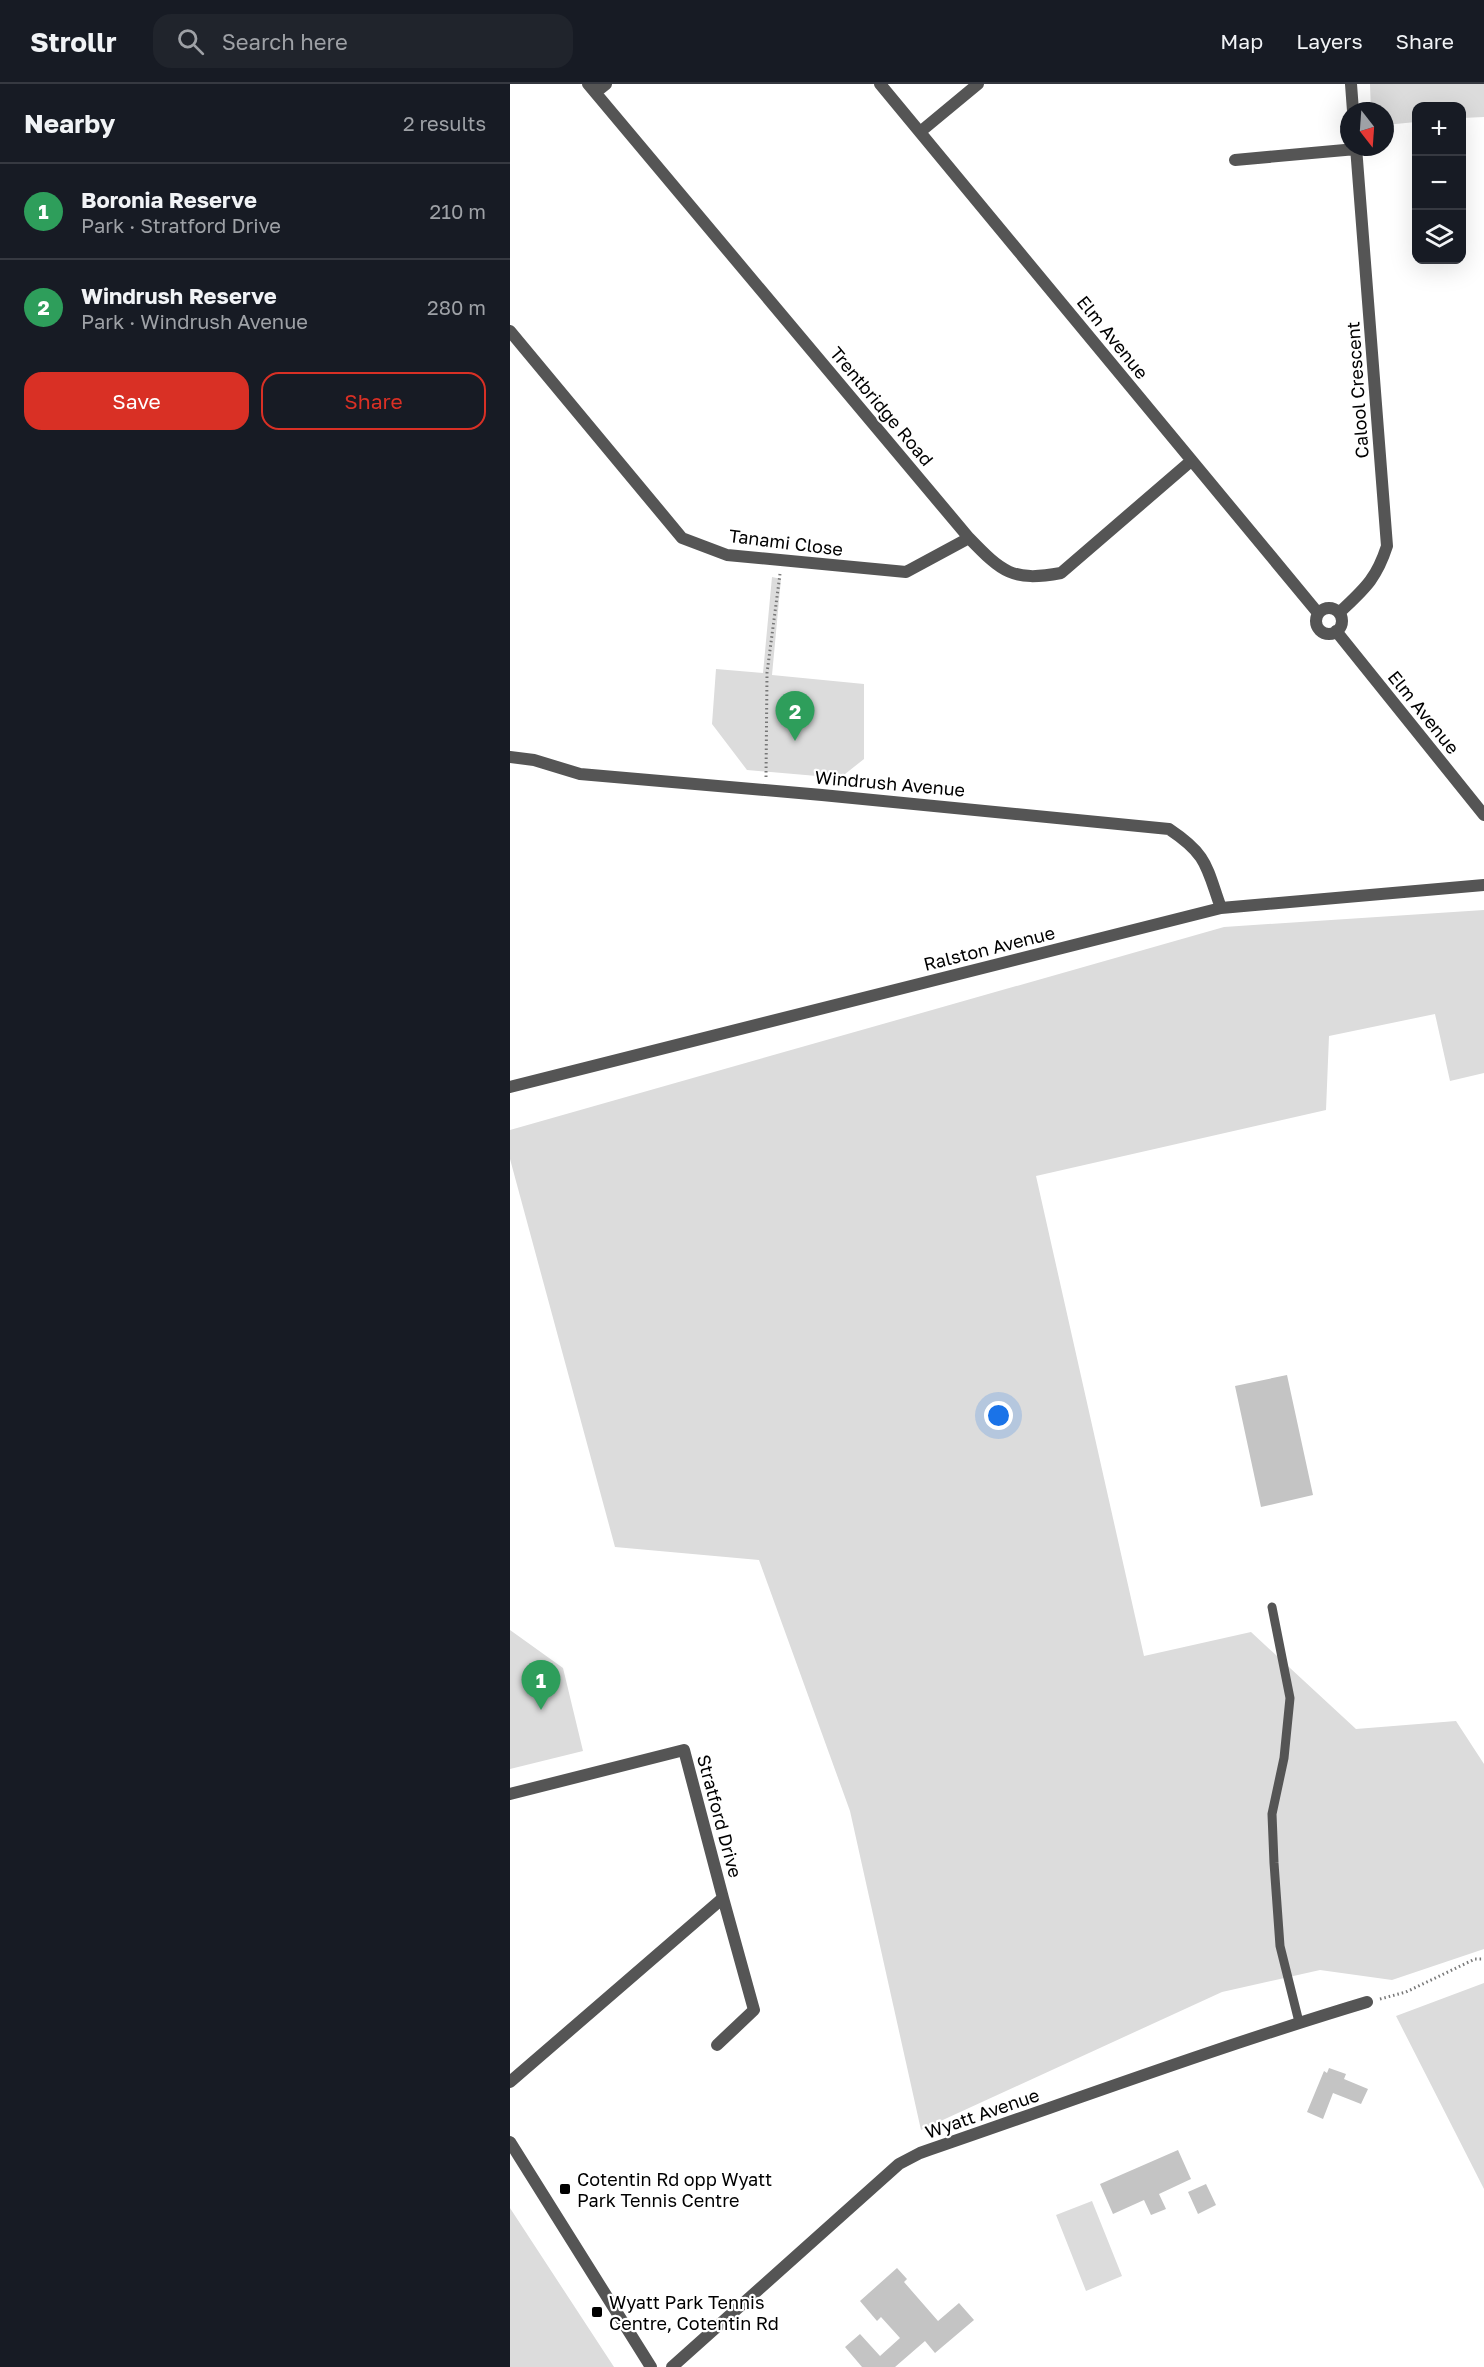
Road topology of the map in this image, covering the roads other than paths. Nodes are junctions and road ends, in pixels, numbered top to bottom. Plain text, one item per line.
1 (880, 84) edge
2 (978, 84) edge
3 (1351, 84) edge
4 (597, 87) edge
5 (1352, 102) edge
6 (920, 132) junction
7 (1340, 150) edge
8 (1357, 156) edge
9 (1235, 160) dead end
10 (510, 331) edge
11 (1191, 461) junction
12 (969, 538) junction
13 (1318, 613) junction
14 (1340, 613) junction
15 (1336, 631) junction
16 (510, 757) edge
17 (1484, 815) edge
18 (1484, 885) edge
19 (1221, 908) junction
20 (510, 1087) edge
21 (1272, 1607) dead end
22 (510, 1794) edge
23 (723, 1898) junction
24 (1367, 2002) road end
25 (1299, 2022) junction
26 (717, 2045) dead end
27 (510, 2082) edge
28 (510, 2142) edge
29 (651, 2367) edge
30 (672, 2367) edge

1 - 6 street, Elm Avenue
2 - 6 street
3 - 5 street
4 - 12 street, Trentbridge Road
6 - 11 street, Elm Avenue
7 - 9 street
8 - 14 street, Calool Crescent
10 - 12 street, Tanami Close
11 - 12 street, Trentbridge Road
11 - 13 street, Elm Avenue
13 - 14 street
13 - 15 street
14 - 15 street
15 - 17 street, Elm Avenue
16 - 19 street, Windrush Avenue
18 - 19 street, Ralston Avenue
19 - 20 street, Ralston Avenue
21 - 25 lane
22 - 23 street, Stratford Drive
23 - 26 street
23 - 27 street, Stratford Drive
24 - 25 street, Wyatt Avenue
25 - 30 street, Wyatt Avenue
28 - 29 street

